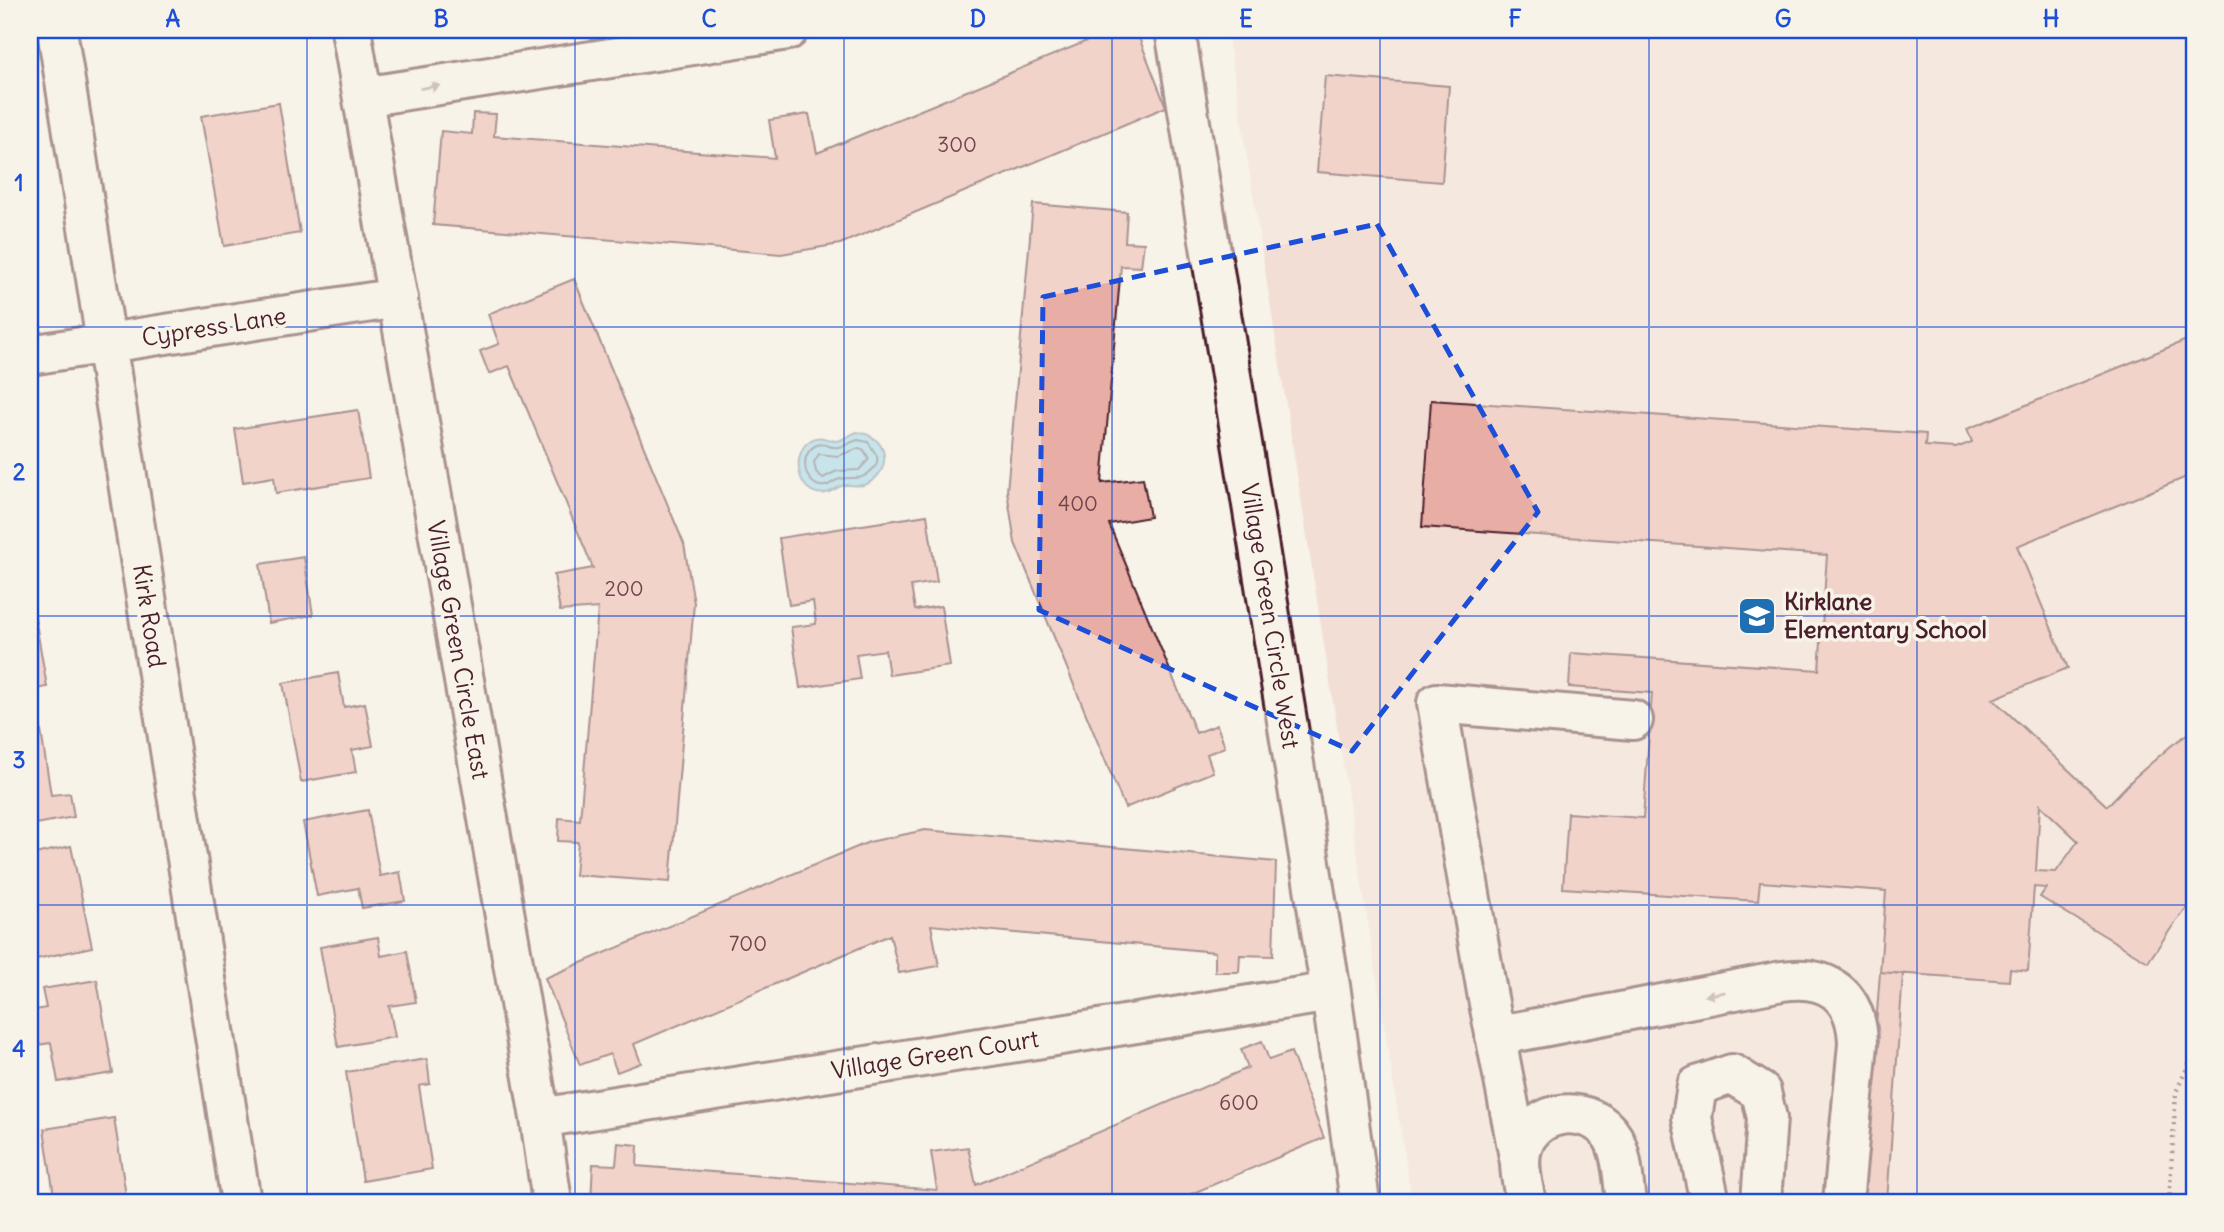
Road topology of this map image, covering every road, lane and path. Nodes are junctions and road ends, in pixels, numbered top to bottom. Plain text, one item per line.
1 (58, 30) edge
2 (351, 30) edge
3 (788, 30) edge
4 (1175, 30) edge
5 (363, 97) junction
6 (398, 298) junction
7 (107, 343) junction
8 (30, 355) edge
9 (1633, 720) dead end
10 (1331, 992) junction
11 (1495, 1036) junction
12 (2194, 1054) edge
13 (540, 1118) junction
14 (1520, 1162) junction
15 (241, 1202) edge
16 (552, 1202) edge
17 (1360, 1202) edge
18 (1526, 1202) edge
19 (1626, 1202) edge
20 (1710, 1202) edge
21 (1761, 1202) edge
22 (1843, 1202) edge
23 (2169, 1202) edge

1 - 7 street, Kirk Road
2 - 5 street, Village Green Circle East
5 -> 3 street
4 - 10 street, Village Green Circle West
5 - 6 street, Village Green Circle East
6 - 7 street, Cypress Lane
6 - 13 street, Village Green Circle East
7 - 8 street, Cypress Lane
7 - 15 street, Kirk Road
9 - 11 street
10 - 13 street, Village Green Court
10 - 17 street, Village Green Circle West
11 - 14 street
22 -> 11 street
12 - 23 path
13 - 16 street, Village Green Circle East
14 - 18 street
14 - 19 street
20 - 21 street

